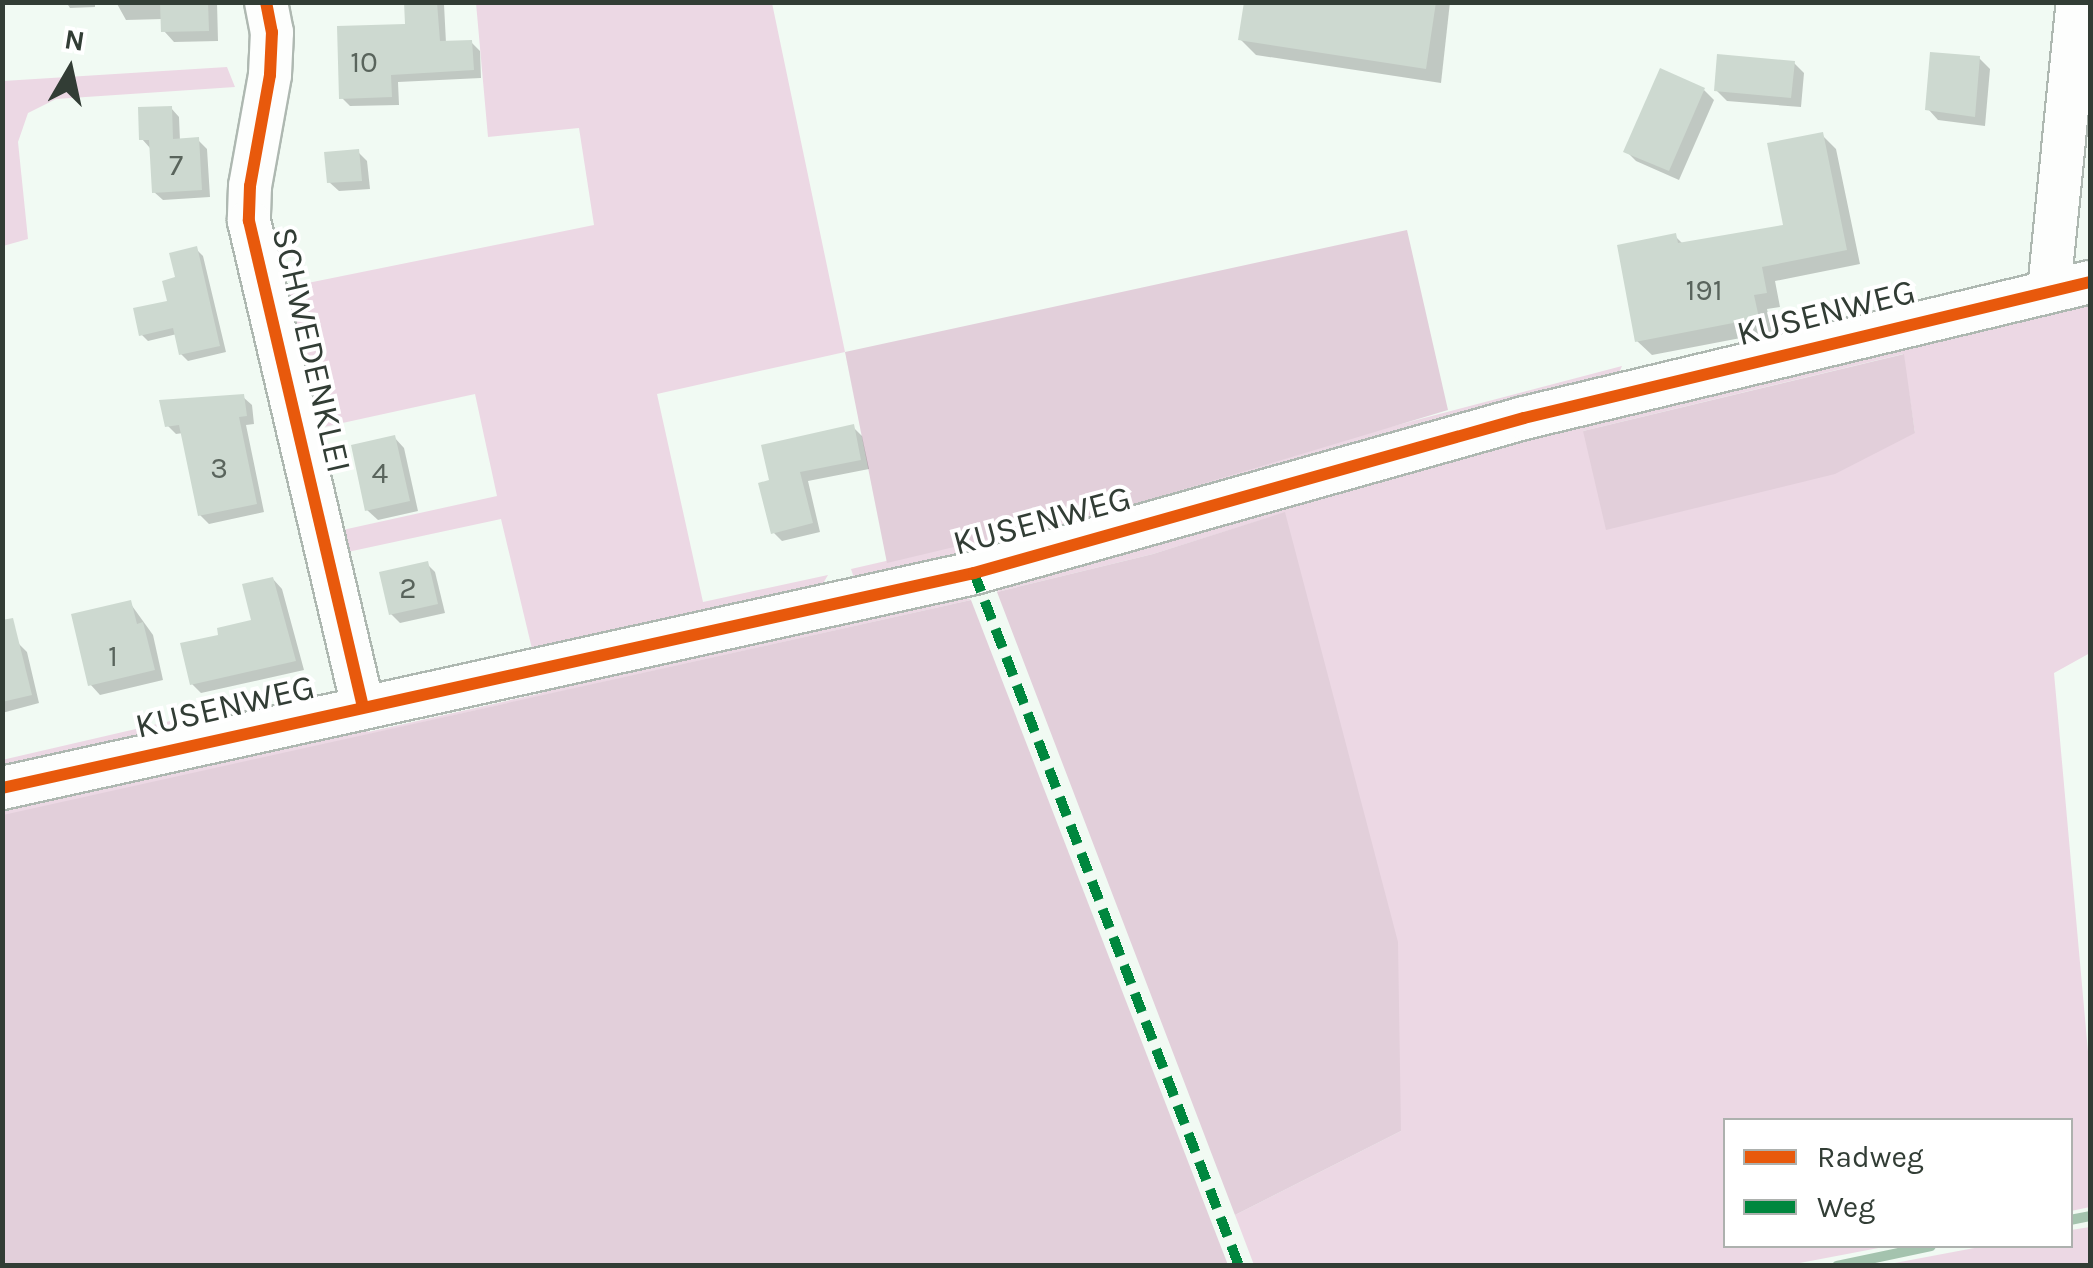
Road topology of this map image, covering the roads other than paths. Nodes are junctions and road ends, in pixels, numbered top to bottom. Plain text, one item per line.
1 (266, 2) edge
2 (2078, 2) edge
3 (2070, 286) edge
4 (363, 707) junction
5 (2, 788) edge

1 - 4 street, SCHWEDENKLEI
2 - 3 street
3 - 4 street, KUSENWEG
4 - 5 street, KUSENWEG

